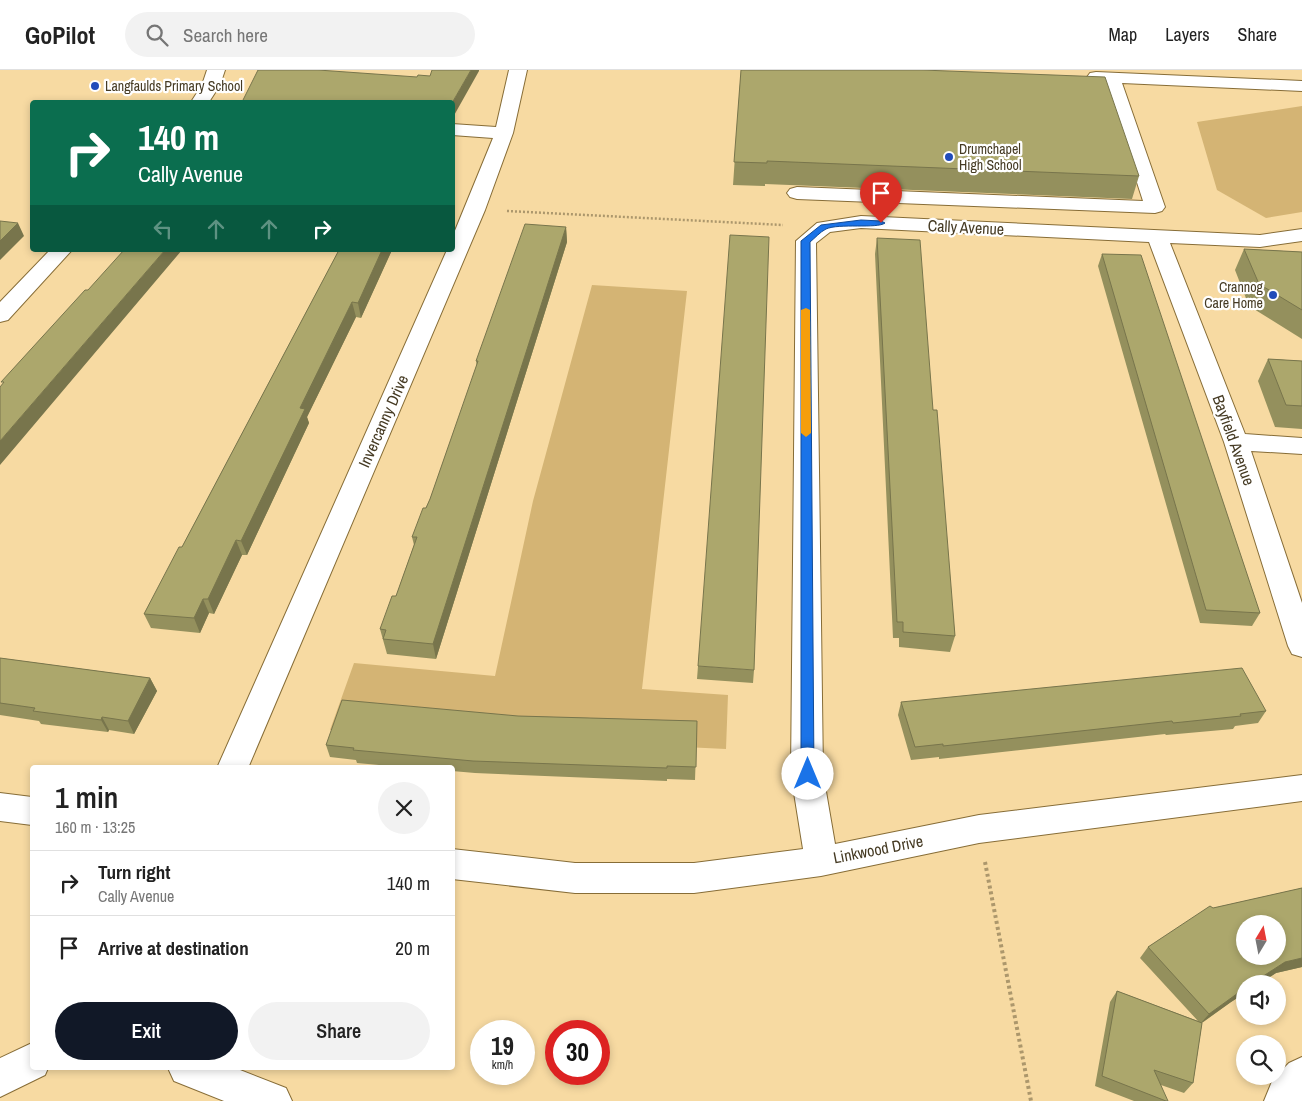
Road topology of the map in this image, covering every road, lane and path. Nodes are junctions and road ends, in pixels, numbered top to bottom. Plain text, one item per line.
1 (216, 70) edge
2 (518, 70) edge
3 (1083, 77) edge
4 (1112, 78) junction
5 (1302, 86) edge
6 (201, 100) edge
7 (455, 129) edge
8 (504, 132) junction
9 (797, 193) edge
10 (475, 210) junction
11 (824, 227) junction
12 (1302, 235) edge
13 (1157, 237) junction
14 (60, 252) edge
15 (0, 315) edge
16 (1236, 442) junction
17 (1302, 446) edge
18 (1302, 646) edge
19 (233, 765) edge
20 (1302, 788) edge
21 (0, 807) edge
22 (30, 811) edge
23 (978, 829) junction
24 (821, 861) junction
25 (455, 864) edge
26 (30, 1063) edge
27 (192, 1070) edge
28 (1302, 1076) edge
29 (0, 1078) edge
30 (273, 1101) edge
31 (1031, 1101) edge
32 (1283, 1101) edge

1 - 6 street
2 - 8 street, Invercanny Drive
3 - 4 street
4 - 5 street
4 - 9 street
7 - 8 street
8 - 10 street, Invercanny Drive
10 - 11 path
10 - 19 street, Invercanny Drive
11 - 13 street, Cally Avenue
11 - 24 street
12 - 13 street, Cally Avenue
13 - 16 street, Bayfield Avenue
14 - 15 street
16 - 17 street
16 - 18 street, Bayfield Avenue
20 - 23 street, Linkwood Drive
21 - 22 street
23 - 24 street, Linkwood Drive
23 - 31 path
24 - 25 street, Linkwood Drive
26 - 29 street
27 - 30 street
28 - 32 street

